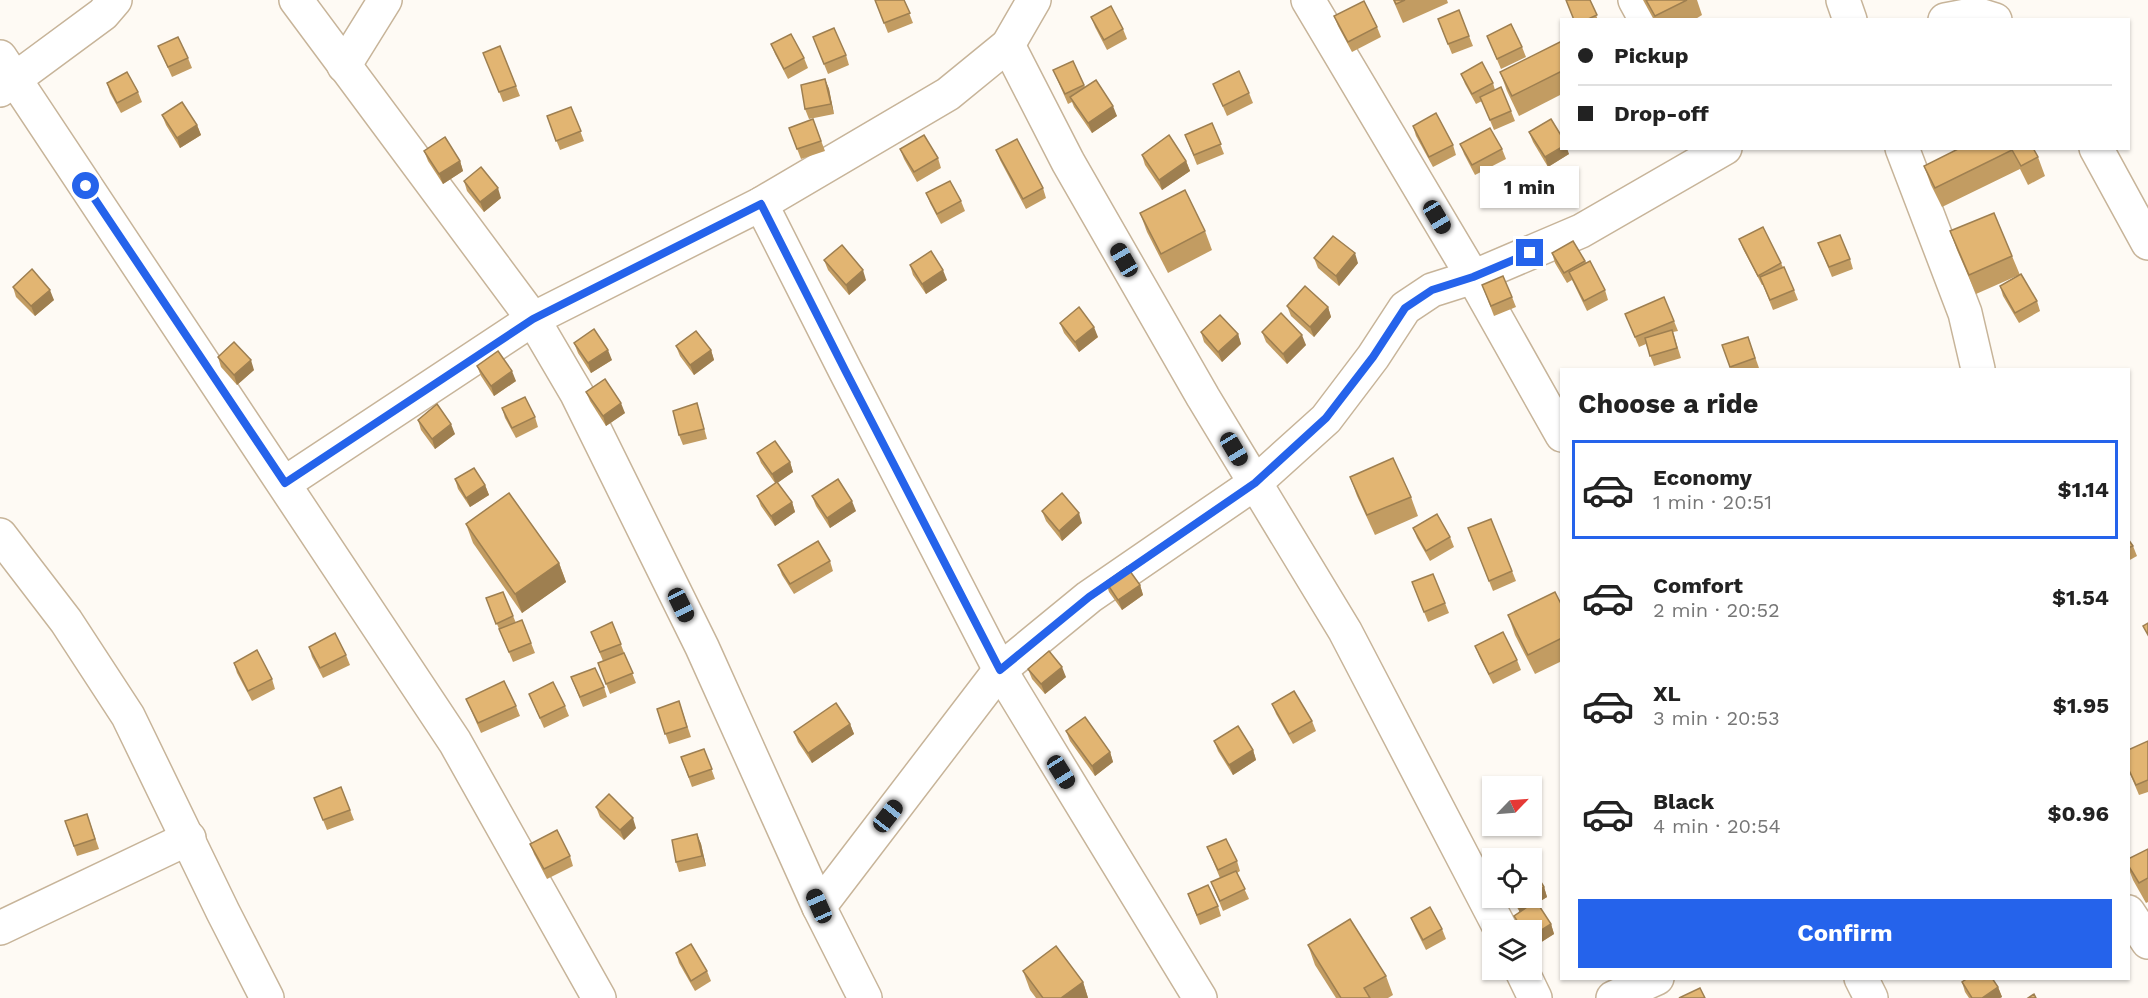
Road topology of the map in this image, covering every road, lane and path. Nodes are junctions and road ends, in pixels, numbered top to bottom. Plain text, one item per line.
1 (115, 0) edge
2 (296, 0) edge
3 (385, 0) edge
4 (1034, 0) edge
5 (1308, 0) edge
6 (1635, 0) edge
7 (1843, 0) edge
8 (1645, 18) edge
9 (1849, 18) edge
10 (1955, 18) edge
11 (1989, 18) edge
12 (1008, 45) junction
13 (345, 66) junction
14 (5, 76) edge
15 (1721, 150) edge
16 (1903, 150) edge
17 (2097, 150) edge
18 (761, 204) junction
19 (2147, 240) edge
20 (1473, 277) junction
21 (533, 319) junction
22 (1978, 368) edge
23 (1560, 431) edge
24 (285, 483) junction
25 (1255, 483) junction
26 (0, 535) edge
27 (1000, 670) junction
28 (189, 838) junction
29 (819, 906) junction
30 (2130, 915) edge
31 (1496, 920) edge
32 (0, 928) edge
33 (2148, 942) edge
34 (1526, 980) edge
35 (1653, 980) edge
36 (1862, 980) edge
37 (267, 998) edge
38 (599, 998) edge
39 (865, 998) edge
40 (1200, 998) edge
41 (1535, 998) edge
42 (1613, 998) edge
43 (1871, 998) edge

1 - 14 street
2 - 13 street
3 - 13 street
4 - 12 street
5 - 20 street
6 - 8 street
7 - 9 street
10 - 11 street
12 - 18 street
12 - 25 street
13 - 21 street
14 - 24 street
15 - 20 street
16 - 22 street
17 - 19 street
18 - 21 street
18 - 27 street
20 - 23 street
20 - 25 street
21 - 24 street
21 - 29 street
24 - 38 street
25 - 27 street
25 - 31 street
26 - 28 street
27 - 29 street
27 - 40 street
28 - 32 street
28 - 37 street
29 - 39 street
30 - 33 street
34 - 41 street
35 - 42 street
36 - 43 street

